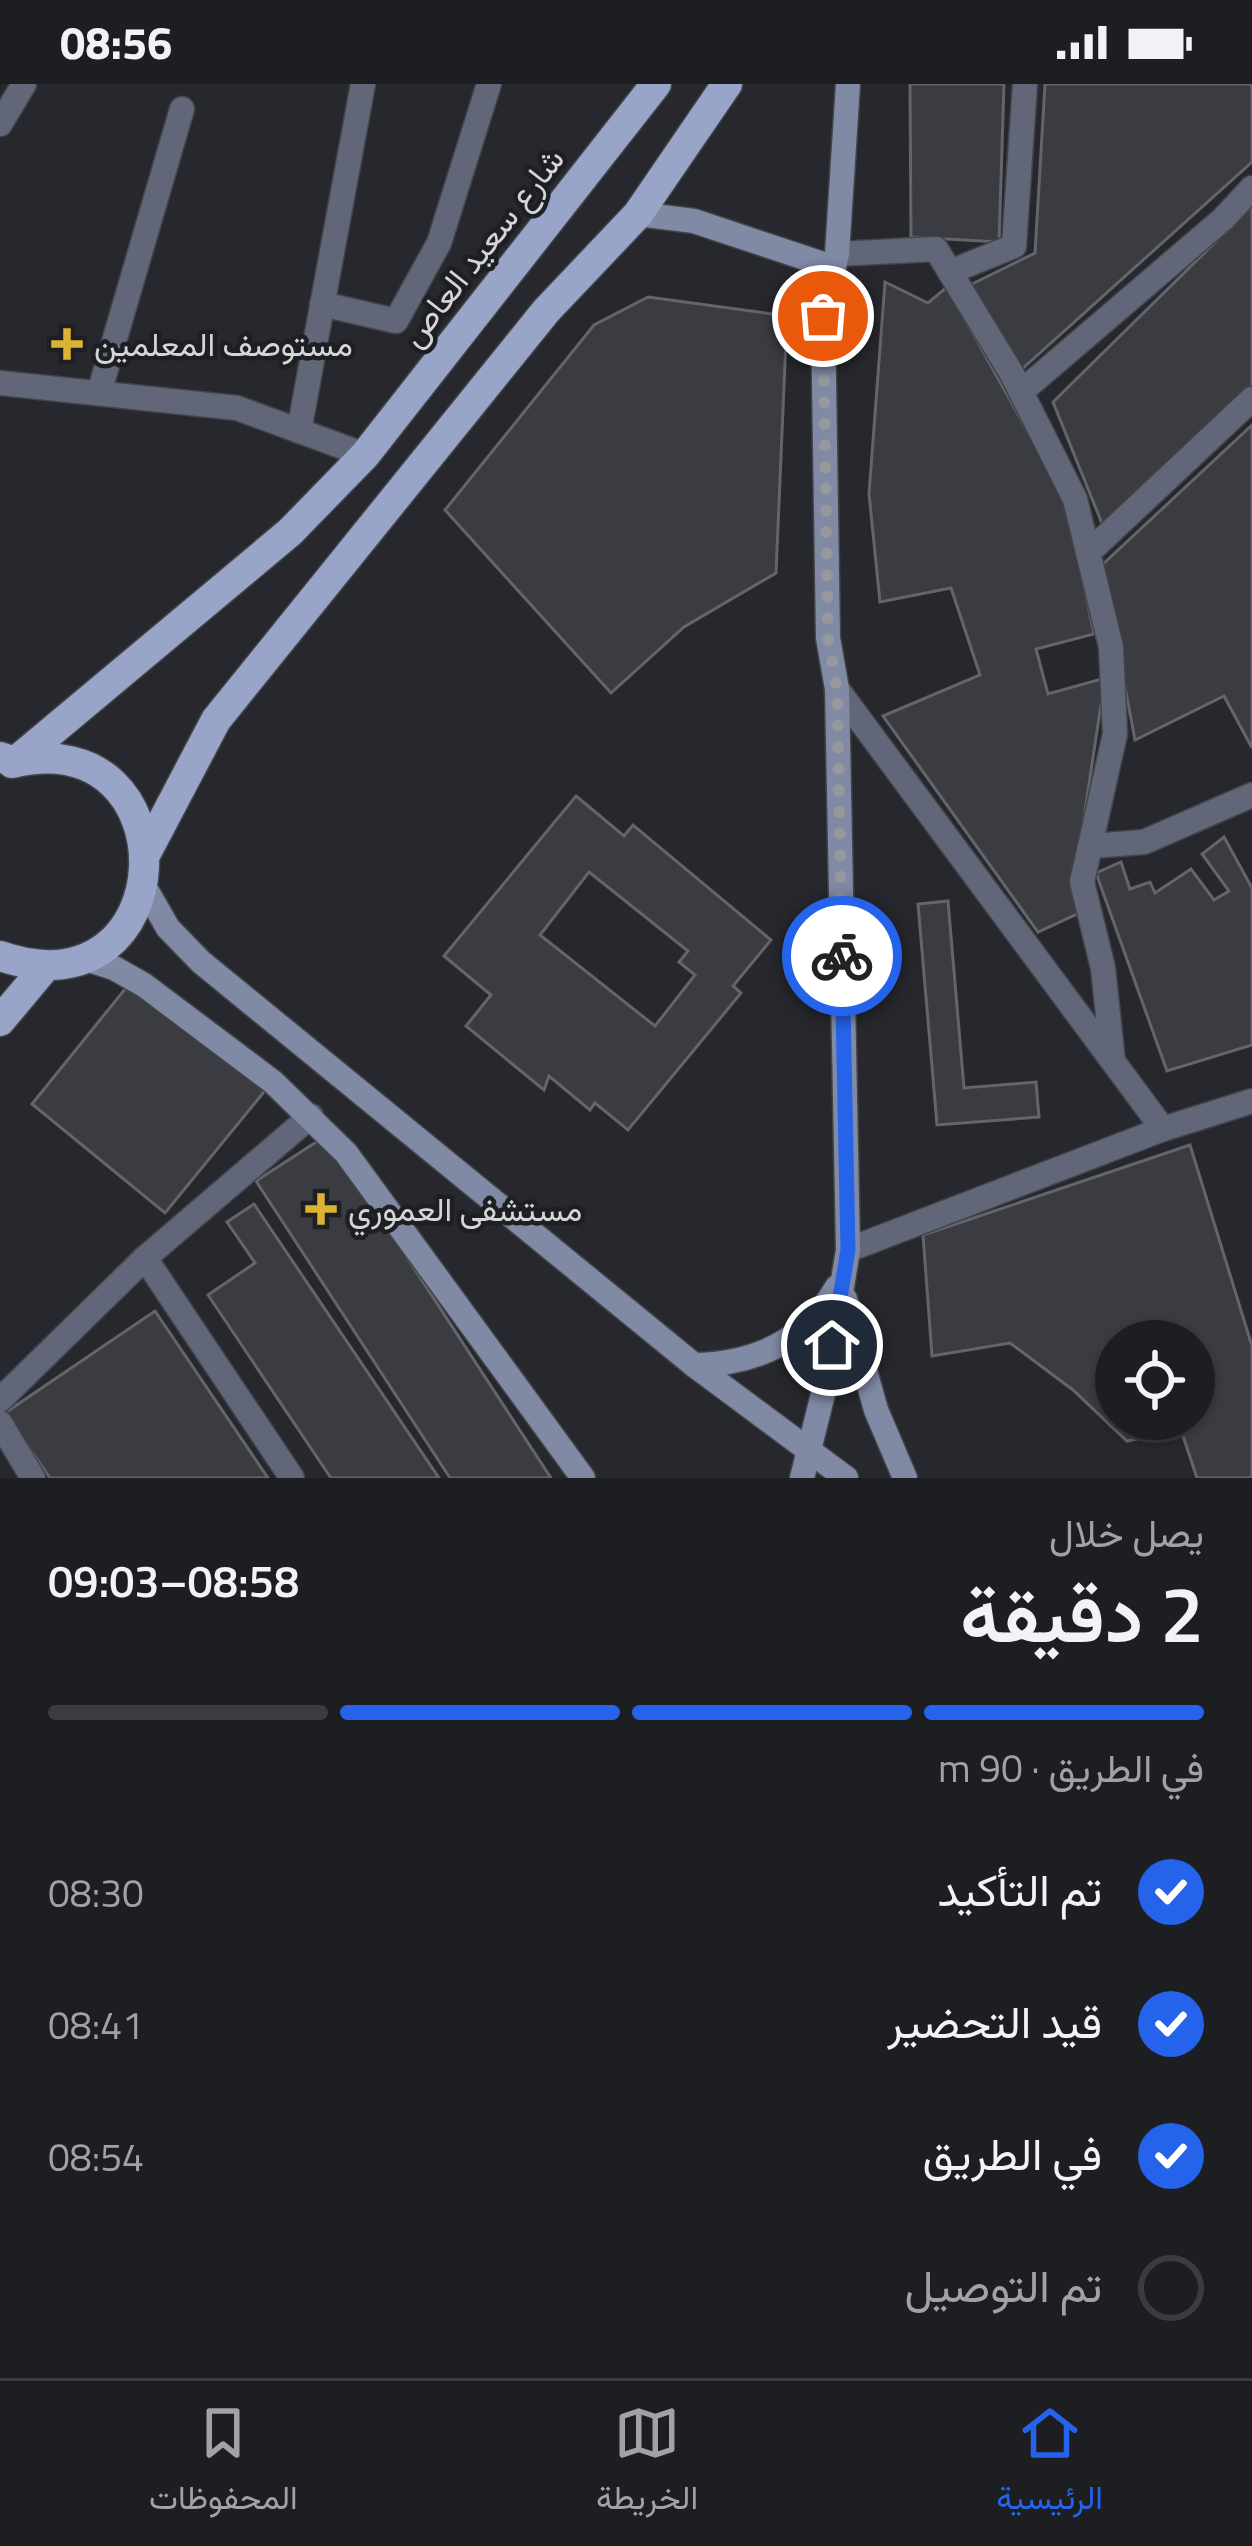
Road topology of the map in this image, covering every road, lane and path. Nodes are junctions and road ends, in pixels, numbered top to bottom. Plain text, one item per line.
1 (24, 84) edge
2 (362, 84) edge
3 (489, 84) edge
4 (656, 84) edge
5 (728, 84) edge
6 (848, 84) edge
7 (1025, 84) edge
8 (182, 109) dead end
9 (0, 124) edge
10 (1252, 188) edge
11 (638, 214) junction
12 (835, 260) junction
13 (950, 272) junction
14 (322, 304) junction
15 (0, 383) edge
16 (1021, 392) junction
17 (99, 393) junction
18 (1252, 399) edge
19 (299, 431) junction
20 (365, 455) junction
21 (1088, 553) junction
22 (837, 689) junction
23 (5, 762) edge
24 (1252, 795) edge
25 (1092, 847) junction
26 (146, 853) junction
27 (144, 886) junction
28 (0, 956) edge
29 (83, 958) junction
30 (46, 966) junction
31 (0, 1021) edge
32 (1113, 1061) junction
33 (1252, 1101) edge
34 (311, 1116) junction
35 (1163, 1129) junction
36 (848, 1250) junction
37 (145, 1258) junction
38 (841, 1280) junction
39 (694, 1365) junction
40 (0, 1400) edge
41 (0, 1423) edge
42 (811, 1450) junction
43 (33, 1478) edge
44 (292, 1478) edge
45 (584, 1478) edge
46 (802, 1478) edge
47 (846, 1478) edge
48 (905, 1478) edge

1 - 9 street
2 - 14 street
3 - 14 street
4 - 20 main road, شارع سعيد العاص
5 - 11 main road
6 - 12 main road
7 - 13 street
8 - 17 street
10 - 16 street
11 - 12 main road
11 - 26 main road
12 - 13 street
12 - 22 main road
13 - 16 street
14 - 19 street
15 - 17 street
16 - 21 street
17 - 19 street
18 - 21 street
19 - 20 street
20 - 23 main road, شارع سعيد العاص
21 - 25 street
22 - 32 street
22 - 36 main road
23 - 26 main road
24 - 25 street
25 - 32 street
26 - 27 main road
27 - 29 main road
27 - 39 main road
28 - 30 main road
29 - 30 main road
29 - 34 main road
30 - 31 main road
32 - 35 street
33 - 35 street
34 - 37 street
34 - 45 main road
35 - 36 street
36 - 38 main road
37 - 40 street
37 - 44 street
38 - 39 main road
38 - 42 main road
38 - 48 main road
39 - 42 main road
41 - 43 street
42 - 46 main road
42 - 47 main road

